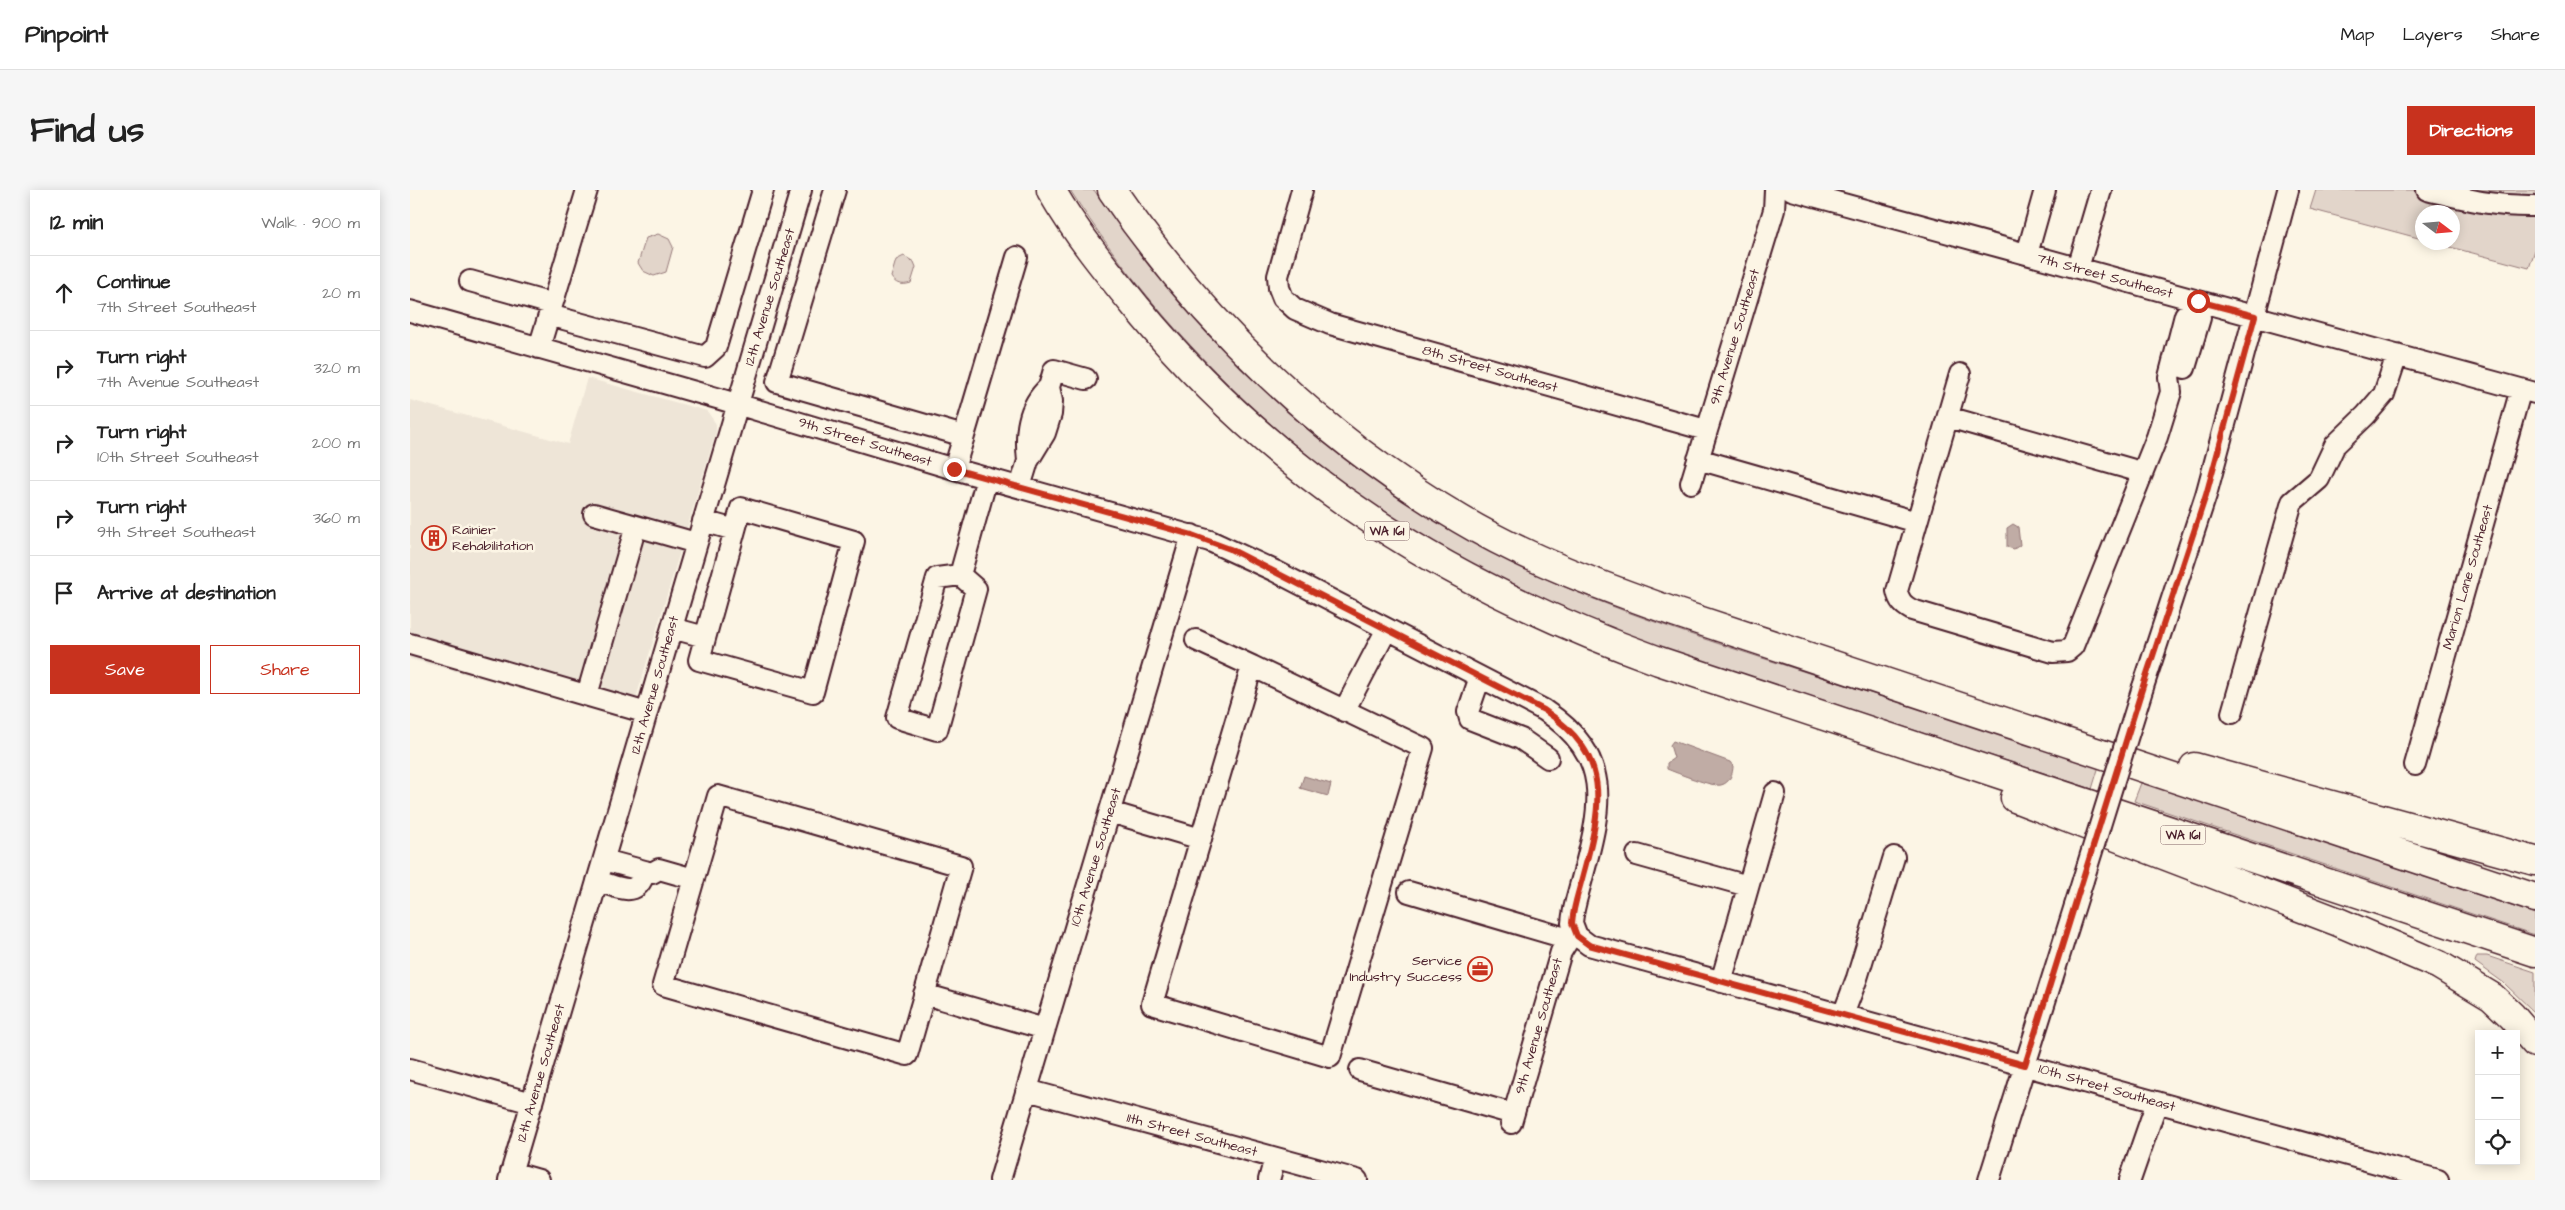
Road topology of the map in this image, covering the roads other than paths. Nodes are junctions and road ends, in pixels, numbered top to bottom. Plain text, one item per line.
1 (587, 190) edge
2 (763, 190) edge
3 (801, 190) edge
4 (835, 190) edge
5 (1051, 190) edge
6 (1112, 190) edge
7 (1302, 190) edge
8 (1775, 190) edge
9 (1792, 190) edge
10 (2045, 190) edge
11 (2101, 190) edge
12 (2288, 190) edge
13 (2427, 190) edge
14 (2535, 206) edge
15 (2027, 254) junction
16 (1017, 257) dead end
17 (2078, 268) junction
18 (470, 281) dead end
19 (2198, 301) junction
20 (550, 309) junction
21 (410, 311) edge
22 (2255, 316) junction
23 (539, 348) junction
24 (2397, 355) junction
25 (1960, 374) dead end
26 (1086, 379) dead end
27 (2528, 391) edge
28 (738, 404) junction
29 (1948, 417) junction
30 (1706, 430) junction
31 (964, 436) junction
32 (1698, 458) junction
33 (954, 469) junction
34 (2141, 472) junction
35 (987, 478) junction
36 (1691, 482) dead end
37 (1020, 487) junction
38 (594, 514) dead end
39 (703, 521) junction
40 (1917, 522) junction
41 (636, 526) junction
42 (735, 530) junction
43 (1192, 535) junction
44 (696, 543) junction
45 (960, 575) junction
46 (672, 628) junction
47 (1387, 629) junction
48 (705, 637) junction
49 (1196, 640) dead end
50 (410, 644) edge
51 (1252, 666) junction
52 (1842, 668) junction
53 (1480, 677) junction
54 (587, 695) junction
55 (1344, 711) junction
56 (647, 713) junction
57 (2232, 713) dead end
58 (1830, 718) junction
59 (1548, 758) dead end
60 (2415, 765) dead end
61 (1775, 793) dead end
62 (1110, 812) junction
63 (1201, 838) junction
64 (1637, 855) dead end
65 (1894, 857) dead end
66 (604, 860) junction
67 (2535, 861) edge
68 (648, 872) junction
69 (598, 880) junction
70 (692, 885) junction
71 (1748, 886) junction
72 (1409, 892) dead end
73 (2535, 898) edge
74 (1573, 937) junction
75 (2535, 952) edge
76 (1721, 982) junction
77 (924, 994) junction
78 (1843, 1015) junction
79 (1045, 1029) junction
80 (2535, 1042) edge
81 (2025, 1065) junction
82 (410, 1069) edge
83 (1360, 1070) dead end
84 (1027, 1090) junction
85 (2157, 1102) junction
86 (532, 1103) junction
87 (1275, 1158) junction
88 (510, 1176) edge
89 (539, 1180) edge
90 (1000, 1180) edge
91 (1269, 1180) edge
92 (1357, 1180) edge
93 (1989, 1180) edge
94 (2130, 1180) edge
95 (2438, 1180) edge

1 - 20 street
2 - 20 street
3 - 28 street, 12th Avenue Southeast
4 - 31 street
5 - 58 highway, WA 161
6 - 52 highway
7 - 30 street, 8th Street Southeast
8 - 30 street, 9th Avenue Southeast
9 - 15 street, 7th Street Southeast
10 - 15 street
11 - 17 street
12 - 22 street
13 - 14 street
15 - 17 street, 7th Street Southeast
16 - 31 street
17 - 19 street, 7th Street Southeast
18 - 20 street
19 - 22 street, 7th Street Southeast
19 - 34 street
20 - 23 street
21 - 23 street, 9th Street Southeast
22 - 24 street, 7th Street Southeast
22 - 81 street, bridge
23 - 28 street, 9th Street Southeast
24 - 27 street, 7th Street Southeast
24 - 57 street
25 - 29 street
26 - 37 street
27 - 60 street, Marion Lane Southeast
28 - 33 street, 9th Street Southeast
28 - 39 street, 12th Avenue Southeast
29 - 34 street
29 - 40 street
30 - 32 street, 9th Avenue Southeast
31 - 33 street
32 - 36 street, 9th Avenue Southeast
32 - 40 street
33 - 35 street, 9th Street Southeast
34 - 40 street
35 - 37 street, 9th Street Southeast
35 - 45 street
37 - 43 street, 9th Street Southeast
38 - 41 street
39 - 42 street
39 - 44 street, 12th Avenue Southeast
41 - 44 street
41 - 54 street
42 - 48 street
42 - 48 street
43 - 47 street, 9th Street Southeast
43 - 62 street, 10th Avenue Southeast
44 - 46 street, 12th Avenue Southeast
45 - 45 street
46 - 48 street
46 - 56 street, 12th Avenue Southeast
47 - 53 street, 9th Street Southeast
47 - 55 street
49 - 51 street
50 - 54 street
51 - 55 street
51 - 63 street
52 - 67 highway
52 - 73 highway
53 - 59 street
53 - 74 street, 9th Street Southeast
54 - 56 street
55 - 63 street
56 - 66 street, 12th Avenue Southeast
58 - 75 highway, WA 161
58 - 80 highway
61 - 71 street
62 - 63 street
62 - 79 street, 10th Avenue Southeast
64 - 71 street
65 - 78 street
66 - 68 street
66 - 69 street, 12th Avenue Southeast
68 - 69 street
68 - 70 street
69 - 86 street, 12th Avenue Southeast
70 - 77 street
70 - 77 street
71 - 76 street
72 - 74 street, 10th Street Southeast
74 - 76 street, 10th Street Southeast
74 - 83 street, 9th Avenue Southeast
76 - 78 street, 10th Street Southeast
77 - 79 street
78 - 81 street, 10th Street Southeast
79 - 84 street, 10th Avenue Southeast
81 - 85 street, 10th Street Southeast
81 - 93 street
82 - 86 street
84 - 87 street, 11th Street Southeast
84 - 90 street, 10th Avenue Southeast
85 - 94 street
85 - 95 street, 10th Street Southeast
86 - 88 street, 12th Avenue Southeast
87 - 91 street
87 - 92 street, 11th Street Southeast
88 - 89 street

